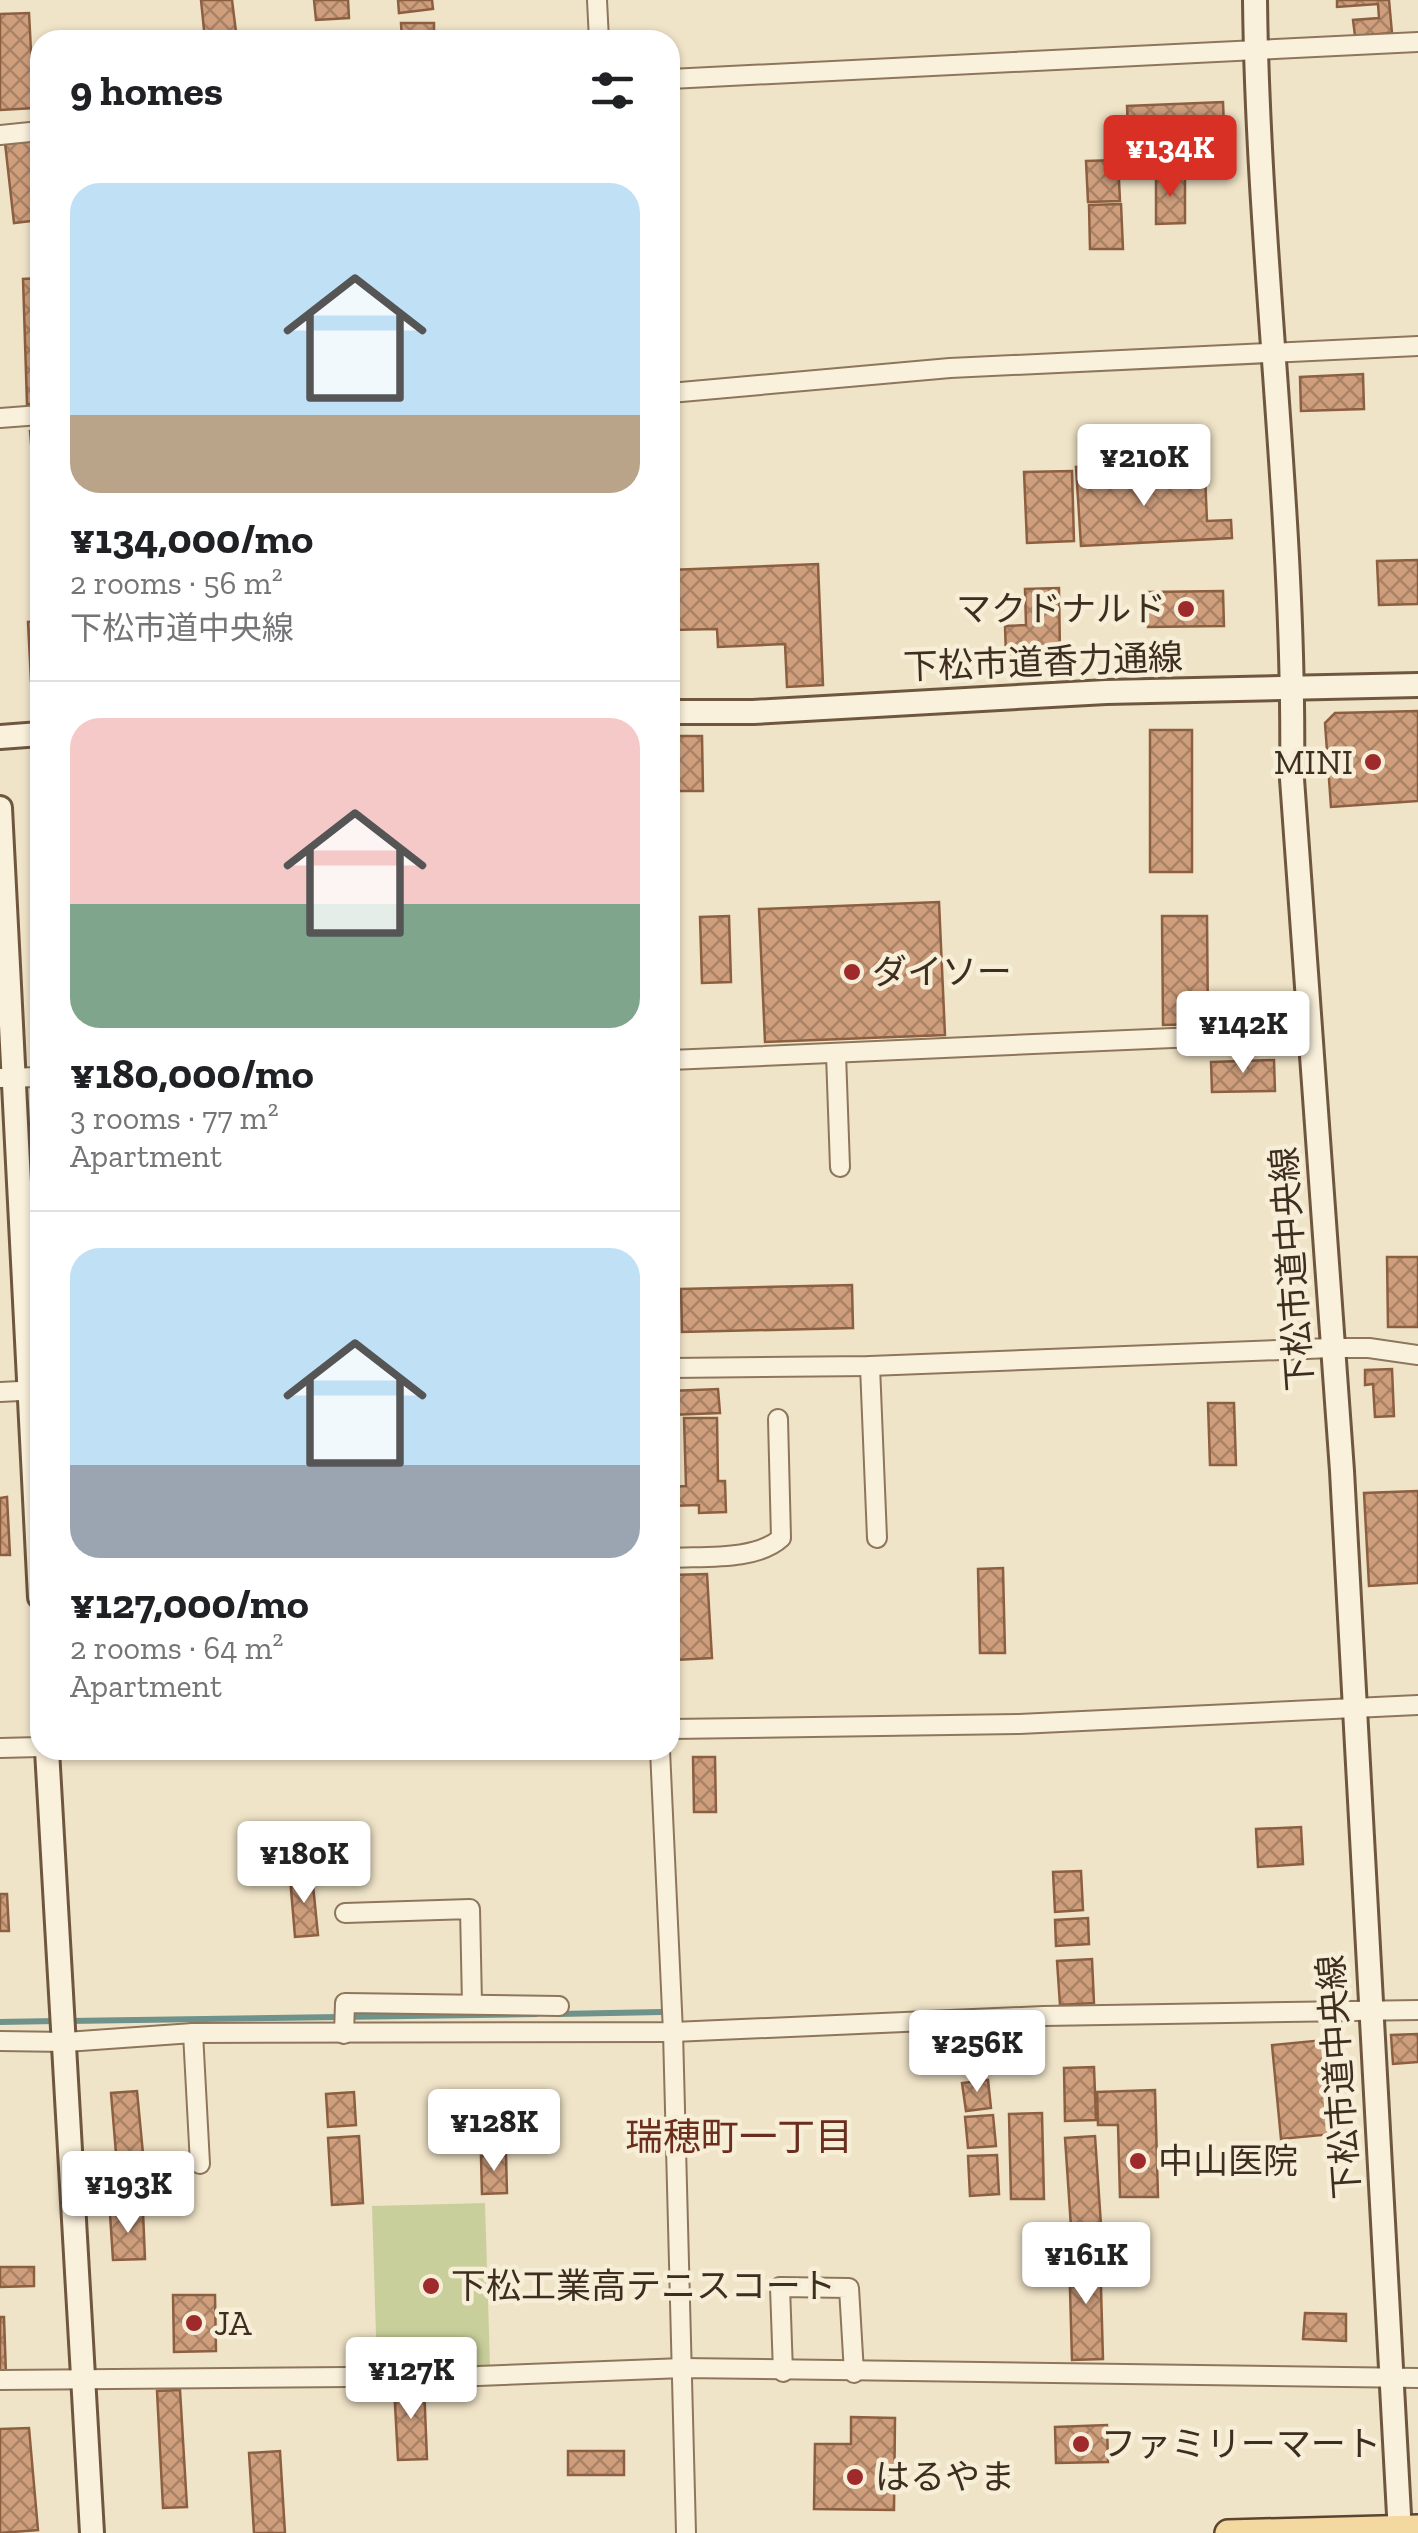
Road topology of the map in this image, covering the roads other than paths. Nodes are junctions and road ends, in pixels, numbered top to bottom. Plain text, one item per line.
1 (596, 0) edge
2 (1255, 0) edge
3 (599, 30) edge
4 (1418, 42) edge
5 (1256, 50) junction
6 (680, 79) edge
7 (30, 133) edge
8 (0, 135) edge
9 (1418, 346) edge
10 (1272, 352) junction
11 (680, 392) edge
12 (30, 416) edge
13 (0, 418) edge
14 (1418, 685) edge
15 (1294, 690) junction
16 (680, 712) edge
17 (30, 735) edge
18 (0, 737) edge
19 (0, 808) edge
20 (1310, 1032) junction
21 (836, 1054) junction
22 (680, 1060) edge
23 (6, 1077) edge
24 (840, 1167) dead end
25 (30, 1336) edge
26 (1332, 1348) junction
27 (1418, 1355) edge
28 (870, 1366) junction
29 (680, 1368) edge
30 (30, 1390) edge
31 (0, 1392) edge
32 (778, 1419) dead end
33 (876, 1538) dead end
34 (680, 1557) edge
35 (1418, 1705) edge
36 (1353, 1708) junction
37 (680, 1729) edge
38 (30, 1747) edge
39 (0, 1748) edge
40 (49, 1760) edge
41 (660, 1760) edge
42 (345, 1913) dead end
43 (472, 2004) junction
44 (559, 2006) dead end
45 (1368, 2010) junction
46 (1418, 2010) edge
47 (673, 2032) junction
48 (193, 2033) junction
49 (344, 2034) junction
50 (0, 2041) edge
51 (66, 2042) junction
52 (200, 2164) dead end
53 (683, 2368) junction
54 (784, 2372) junction
55 (854, 2373) junction
56 (1393, 2376) junction
57 (86, 2378) junction
58 (1418, 2378) edge
59 (0, 2380) edge
60 (1406, 2530) edge
61 (92, 2533) edge
62 (686, 2533) edge
63 (1228, 2533) edge

1 - 3 street
2 - 5 street, 下松市道中央線
4 - 5 street
5 - 6 street
5 - 10 street, 下松市道中央線
7 - 8 street
9 - 10 street
10 - 11 street
10 - 15 street, 下松市道中央線
12 - 13 street
14 - 15 street, 下松市道香力通線
15 - 16 street, 下松市道香力通線
15 - 20 street, 下松市道中央線
17 - 18 street
19 - 23 street
20 - 21 street
20 - 26 street, 下松市道中央線
21 - 22 street
21 - 24 street
23 - 25 street
26 - 27 street
26 - 28 street
26 - 36 street, 下松市道中央線
28 - 29 street
28 - 33 street
30 - 31 street
32 - 34 street
35 - 36 street
36 - 37 street
36 - 45 street, 下松市道中央線
38 - 39 street
40 - 51 street
41 - 47 street
42 - 43 street
43 - 44 street
43 - 49 street
45 - 46 street
45 - 47 street
45 - 56 street, 下松市道中央線
47 - 49 street
47 - 53 street
48 - 49 street
48 - 51 street
48 - 52 street
50 - 51 street
51 - 57 street
53 - 54 street
53 - 57 street
53 - 62 street
54 - 55 street
54 - 55 street
55 - 56 street
56 - 58 street
56 - 60 street, 下松市道中央線
57 - 59 street
57 - 61 street
60 - 63 main road

